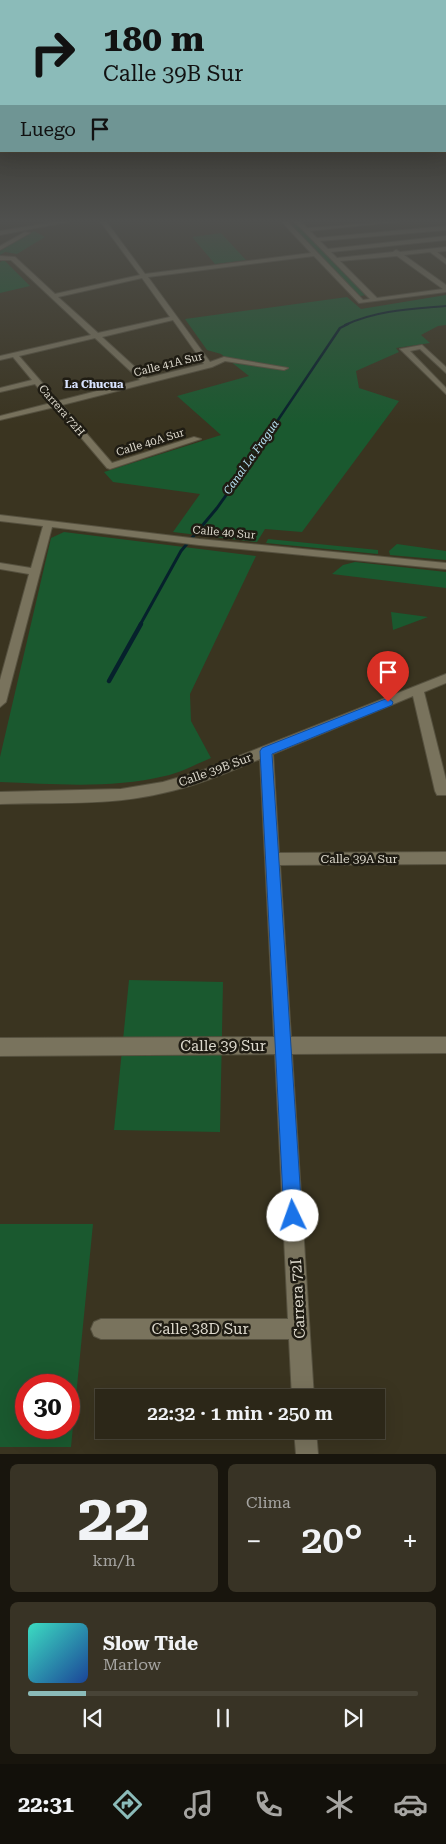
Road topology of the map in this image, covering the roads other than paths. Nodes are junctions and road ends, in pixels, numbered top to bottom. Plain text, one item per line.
1 (45, 289) edge
2 (86, 289) edge
3 (153, 289) edge
4 (348, 289) edge
5 (364, 289) edge
6 (446, 289) edge
7 (53, 296) junction
8 (375, 300) junction
9 (174, 318) junction
10 (97, 335) junction
11 (15, 355) junction
12 (0, 358) edge
13 (209, 365) junction
14 (284, 368) dead end
15 (446, 372) edge
16 (430, 375) junction
17 (37, 381) junction
18 (145, 381) junction
19 (0, 390) edge
20 (446, 392) edge
21 (56, 403) junction
22 (0, 418) edge
23 (197, 439) dead end
24 (110, 466) joint
25 (0, 518) edge
26 (48, 524) junction
27 (0, 566) edge
28 (446, 566) edge
29 (34, 572) junction
30 (446, 678) edge
31 (418, 690) junction
32 (0, 702) edge
33 (266, 751) junction
34 (442, 790) dead end
35 (0, 798) edge
36 (446, 858) edge
37 (273, 859) junction
38 (446, 1045) edge
39 (283, 1046) junction
40 (0, 1047) edge
41 (101, 1329) dead end
42 (299, 1329) junction
43 (302, 1389) edge
44 (306, 1439) edge
45 (307, 1454) edge

1 - 7 street
2 - 7 street
3 - 9 street
4 - 8 street
5 - 8 street
6 - 8 street
7 - 10 street
9 - 10 street
9 - 13 street
10 - 11 street
10 - 18 street
11 - 12 street
11 - 17 street, Carrera 72H
13 - 14 street, Calle 41A Sur
13 - 18 street, Calle 41A Sur
15 - 16 street
15 - 16 street
16 - 20 street
17 - 19 street
17 - 21 street, Carrera 72H
18 - 21 street, Calle 41A Sur
21 - 22 street, Calle 41A Sur
21 - 24 street, Carrera 72H
23 - 24 street, Calle 40A Sur
25 - 26 street, Calle 40 Sur
26 - 28 street, Calle 40 Sur
26 - 29 street
27 - 29 street
29 - 32 street
30 - 31 street, Calle 39B Sur
31 - 33 street, Calle 39B Sur
31 - 34 street
33 - 35 street, Calle 39B Sur
33 - 37 street, Carrera 72I
36 - 37 street, Calle 39A Sur
37 - 39 street, Carrera 72I
38 - 39 street, Calle 39 Sur
39 - 40 street, Calle 39 Sur
39 - 42 street, Carrera 72I
41 - 42 street, Calle 38D Sur
42 - 43 street, Carrera 72I
44 - 45 street

